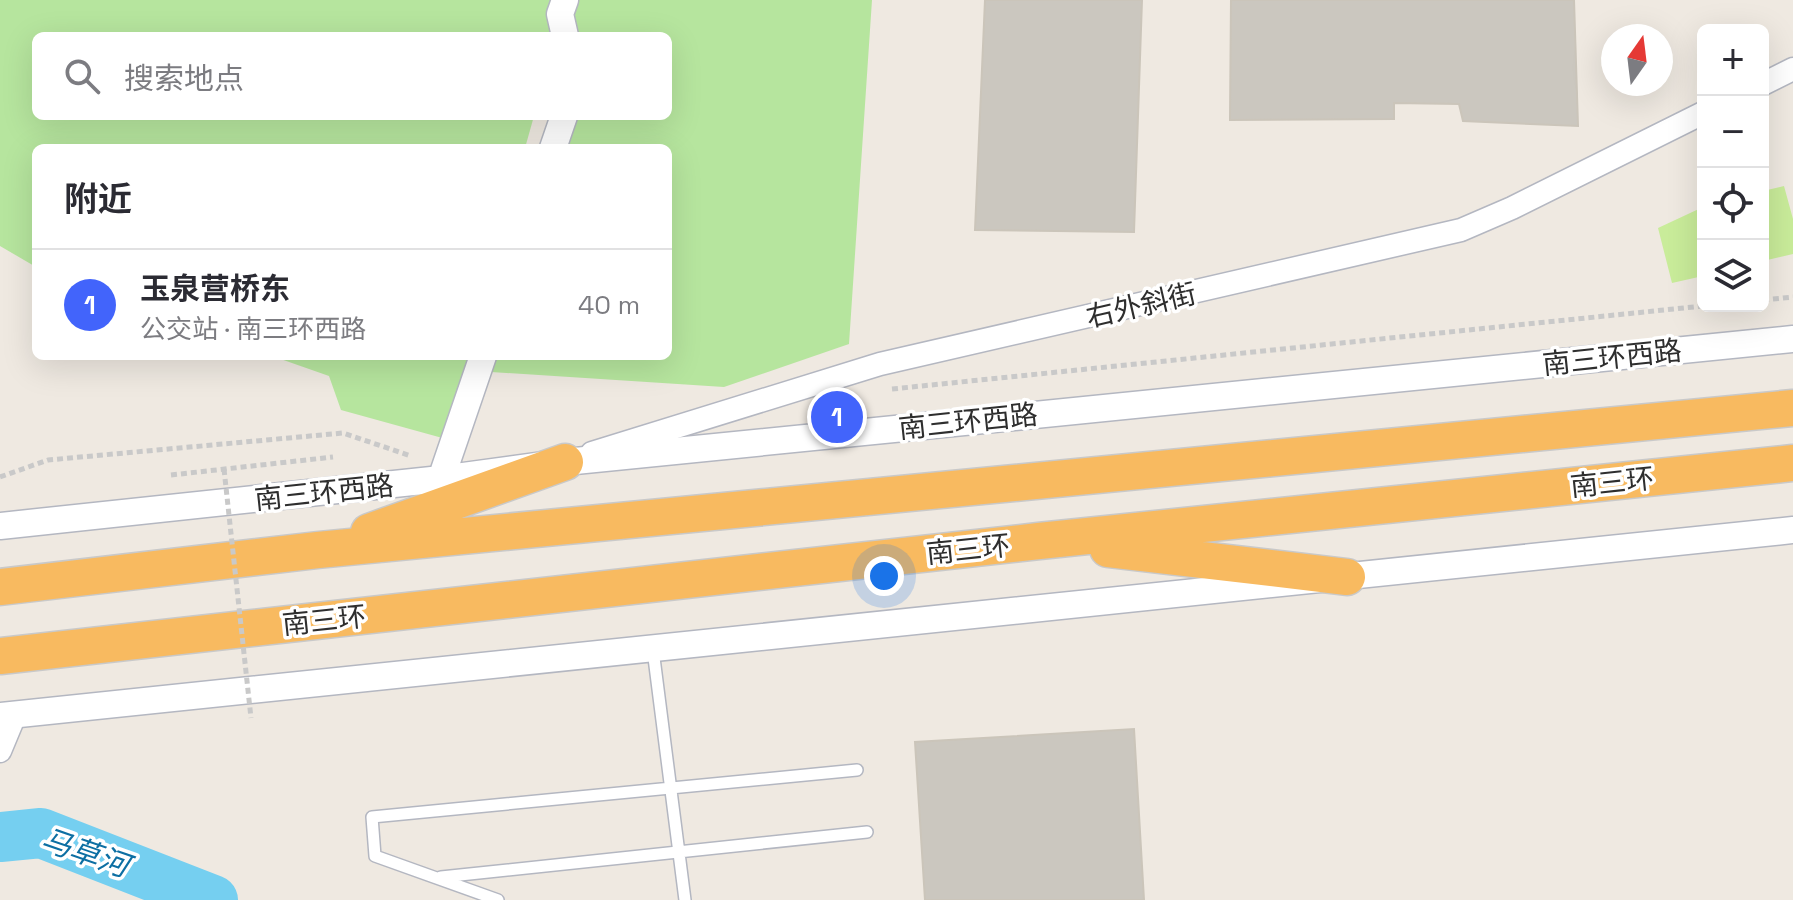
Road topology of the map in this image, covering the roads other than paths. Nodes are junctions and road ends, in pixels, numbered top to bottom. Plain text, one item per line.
1 (565, 0) edge
2 (564, 32) edge
3 (1793, 69) edge
4 (1769, 81) edge
5 (1697, 116) edge
6 (563, 120) edge
7 (554, 144) edge
8 (1793, 339) edge
9 (482, 360) edge
10 (1793, 408) edge
11 (565, 462) junction
12 (1793, 463) edge
13 (445, 467) junction
14 (0, 526) edge
15 (1793, 530) edge
16 (1039, 541) junction
17 (318, 550) junction
18 (1347, 577) junction
19 (0, 587) edge
20 (653, 650) junction
21 (0, 656) edge
22 (7, 716) edge
23 (0, 751) edge
24 (857, 770) dead end
25 (670, 787) junction
26 (867, 832) dead end
27 (679, 852) junction
28 (436, 878) junction
29 (498, 900) edge
30 (685, 900) edge

1 - 2 street
3 - 4 street
5 - 11 street, 右外斜街
6 - 7 street
8 - 11 street, 南三环西路
9 - 13 street
10 - 17 highway, 南三环
11 - 13 street, 南三环西路
11 - 17 highway
12 - 16 highway, 南三环
13 - 14 street, 南三环西路
15 - 18 street
16 - 18 highway
16 - 21 highway, 南三环
17 - 19 highway, 南三环
18 - 20 street
20 - 22 street
20 - 25 lane
22 - 23 street
24 - 25 lane
25 - 27 lane
25 - 28 lane
26 - 27 lane
27 - 28 lane
27 - 30 lane
28 - 29 lane

